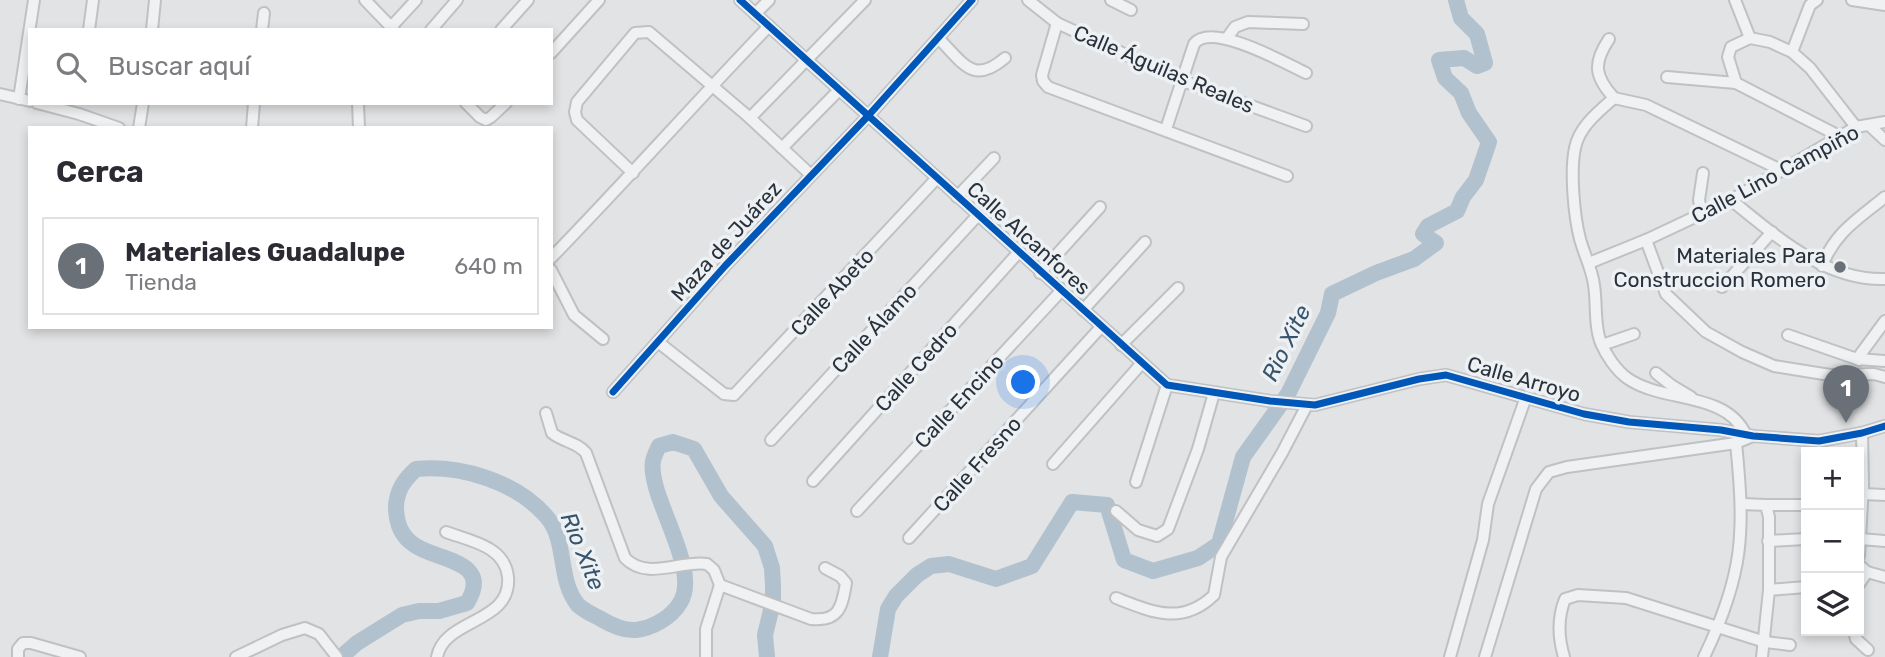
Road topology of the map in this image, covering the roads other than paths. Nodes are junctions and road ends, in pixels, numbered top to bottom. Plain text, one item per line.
1 (34, 0) edge
2 (93, 0) edge
3 (155, 0) edge
4 (365, 0) edge
5 (416, 0) edge
6 (457, 0) edge
7 (528, 0) edge
8 (599, 0) edge
9 (740, 0) edge
10 (769, 0) edge
11 (865, 0) edge
12 (972, 0) edge
13 (1111, 0) edge
14 (1735, 0) edge
15 (1818, 0) edge
16 (1852, 0) edge
17 (1033, 1) edge
18 (1885, 5) edge
19 (1130, 10) dead end
20 (264, 13) dead end
21 (755, 15) junction
22 (1057, 23) junction
23 (1303, 24) dead end
24 (769, 26) junction
25 (31, 28) edge
26 (89, 28) edge
27 (152, 28) edge
28 (262, 28) edge
29 (393, 28) edge
30 (433, 28) edge
31 (503, 28) edge
32 (938, 38) junction
33 (1227, 38) junction
34 (1609, 38) dead end
35 (1750, 38) junction
36 (553, 51) edge
37 (1792, 52) junction
38 (1005, 58) dead end
39 (28, 60) edge
40 (806, 60) junction
41 (1306, 73) dead end
42 (1667, 77) dead end
43 (1183, 81) junction
44 (1736, 83) junction
45 (711, 86) junction
46 (839, 90) junction
47 (0, 94) edge
48 (1614, 99) junction
49 (24, 100) edge
50 (54, 105) edge
51 (143, 105) edge
52 (254, 105) edge
53 (358, 105) edge
54 (468, 105) edge
55 (504, 105) edge
56 (80, 108) edge
57 (869, 117) junction
58 (750, 118) junction
59 (1885, 122) edge
60 (1869, 125) junction
61 (115, 126) edge
62 (139, 126) edge
63 (252, 126) edge
64 (359, 126) edge
65 (1306, 127) dead end
66 (1856, 127) junction
67 (1166, 129) junction
68 (1839, 136) junction
69 (1885, 140) edge
70 (782, 148) junction
71 (994, 158) dead end
72 (1781, 170) junction
73 (634, 173) junction
74 (1703, 173) dead end
75 (811, 175) junction
76 (1287, 176) dead end
77 (936, 179) junction
78 (957, 197) junction
79 (1885, 197) edge
80 (1731, 200) junction
81 (1100, 207) dead end
82 (1702, 214) junction
83 (978, 215) junction
84 (1772, 233) junction
85 (1646, 240) junction
86 (1145, 242) dead end
87 (1018, 253) junction
88 (553, 256) edge
89 (1589, 263) junction
90 (1822, 265) junction
91 (1040, 272) junction
92 (553, 274) edge
93 (1885, 279) edge
94 (1722, 287) dead end
95 (1178, 288) dead end
96 (1061, 291) junction
97 (1083, 310) junction
98 (1885, 321) edge
99 (1101, 327) junction
100 (1634, 334) dead end
101 (1788, 335) dead end
102 (603, 339) dead end
103 (658, 342) junction
104 (1121, 345) junction
105 (1602, 345) junction
106 (1857, 359) junction
107 (1885, 361) edge
108 (1141, 364) junction
109 (1656, 373) dead end
110 (1880, 375) edge
111 (1167, 385) junction
112 (613, 392) dead end
113 (1214, 393) junction
114 (1526, 397) junction
115 (1697, 400) junction
116 (1302, 405) junction
117 (546, 413) dead end
118 (1885, 426) edge
119 (1862, 433) junction
120 (1749, 435) junction
121 (771, 440) dead end
122 (1736, 443) junction
123 (1820, 446) edge
124 (1862, 447) edge
125 (1053, 464) dead end
126 (813, 481) dead end
127 (1136, 482) dead end
128 (1864, 494) edge
129 (1885, 495) edge
130 (1742, 504) junction
131 (1766, 505) junction
132 (1801, 505) edge
133 (857, 511) dead end
134 (1116, 511) dead end
135 (446, 532) dead end
136 (909, 538) dead end
137 (1801, 539) edge
138 (1864, 539) edge
139 (1768, 541) junction
140 (1885, 541) edge
141 (825, 568) dead end
142 (1864, 568) edge
143 (1885, 577) edge
144 (720, 585) junction
145 (1801, 587) edge
146 (1769, 590) junction
147 (1116, 598) dead end
148 (1719, 626) junction
149 (1855, 636) edge
150 (1765, 642) junction
151 (1790, 645) dead end
152 (1868, 650) dead end
153 (334, 654) edge
154 (18, 657) edge
155 (80, 657) edge
156 (236, 657) edge
157 (437, 657) edge
158 (706, 657) edge
159 (1450, 657) edge
160 (1485, 657) edge
161 (1564, 657) edge
162 (1704, 657) edge
163 (1762, 657) edge

1 - 25 street
2 - 26 street
3 - 27 street
4 - 29 street
5 - 29 street
6 - 30 street
7 - 31 street
8 - 36 street
9 - 21 street, Calle Alcanfores
10 - 21 street
11 - 40 street
12 - 32 street, Maza de Juárez
13 - 19 street
14 - 35 street
15 - 37 street
16 - 18 street
17 - 22 street, Calle Águilas Reales
20 - 28 street
21 - 24 street, Calle Alcanfores
22 - 43 street, Calle Águilas Reales
22 - 67 street
23 - 33 street
24 - 40 street, Calle Alcanfores
24 - 45 street
32 - 38 street
32 - 57 street, Maza de Juárez
33 - 41 street, Calle Águilas Reales
33 - 43 street, Calle Águilas Reales
34 - 48 street
35 - 37 street
35 - 44 street
37 - 66 street
39 - 49 street
40 - 46 street, Calle Alcanfores
40 - 58 street
42 - 44 street
43 - 65 street, Calle Águilas Reales
43 - 67 street
44 - 68 street
45 - 58 street
45 - 73 street
45 - 73 street
46 - 57 street, Calle Alcanfores
46 - 70 street
47 - 49 street
48 - 72 street
48 - 89 street
50 - 56 street
51 - 62 street
52 - 63 street
53 - 64 street
54 - 55 street
56 - 61 street
57 - 75 street, Maza de Juárez
57 - 77 street, Calle Alcanfores
58 - 70 street
59 - 60 street, Calle Lino Campiño
60 - 66 street, Calle Lino Campiño
60 - 69 street
66 - 68 street, Calle Lino Campiño
67 - 76 street
68 - 72 street, Calle Lino Campiño
70 - 75 street
71 - 78 street
72 - 80 street, Calle Lino Campiño
73 - 88 street
74 - 82 street
75 - 103 street, Maza de Juárez
77 - 78 street, Calle Alcanfores
77 - 103 street, Calle Abeto
78 - 83 street, Calle Alcanfores
79 - 90 street
80 - 82 street, Calle Lino Campiño
80 - 84 street
81 - 91 street
82 - 85 street, Calle Lino Campiño
83 - 87 street, Calle Alcanfores
83 - 121 street, Calle Álamo
84 - 90 street
84 - 94 street
85 - 89 street, Calle Lino Campiño
85 - 110 street
86 - 97 street
87 - 91 street, Calle Alcanfores
87 - 126 street, Calle Cedro
89 - 105 street
90 - 93 street
91 - 96 street, Calle Alcanfores
92 - 102 street
95 - 104 street
96 - 97 street, Calle Alcanfores
96 - 133 street, Calle Encino
97 - 99 street, Calle Alcanfores
98 - 106 street
99 - 104 street, Calle Alcanfores
99 - 136 street, Calle Fresno
100 - 105 street
101 - 106 street
103 - 112 street, Maza de Juárez
104 - 108 street, Calle Alcanfores
105 - 115 street
106 - 107 street
106 - 110 street
108 - 111 street, Calle Alcanfores
108 - 125 street
109 - 115 street
111 - 113 street, Calle Arroyo
111 - 127 street
113 - 116 street, Calle Arroyo
113 - 134 street
114 - 116 street, Calle Arroyo
114 - 120 street, Calle Arroyo
114 - 159 street
115 - 120 street
116 - 147 street
117 - 144 street
118 - 119 street, Calle Arroyo
119 - 123 street, Calle Arroyo
119 - 124 street
120 - 122 street
120 - 123 street, Calle Arroyo
122 - 130 street
122 - 160 street
128 - 129 street
130 - 131 street
130 - 148 street
131 - 132 street
131 - 139 street
135 - 157 street
137 - 139 street
138 - 140 street
139 - 146 street
141 - 144 street
142 - 143 street
144 - 158 street
145 - 146 street
146 - 150 street
148 - 150 street
148 - 161 street
148 - 162 street
149 - 152 street
150 - 151 street
150 - 163 street
153 - 156 street
154 - 155 street

